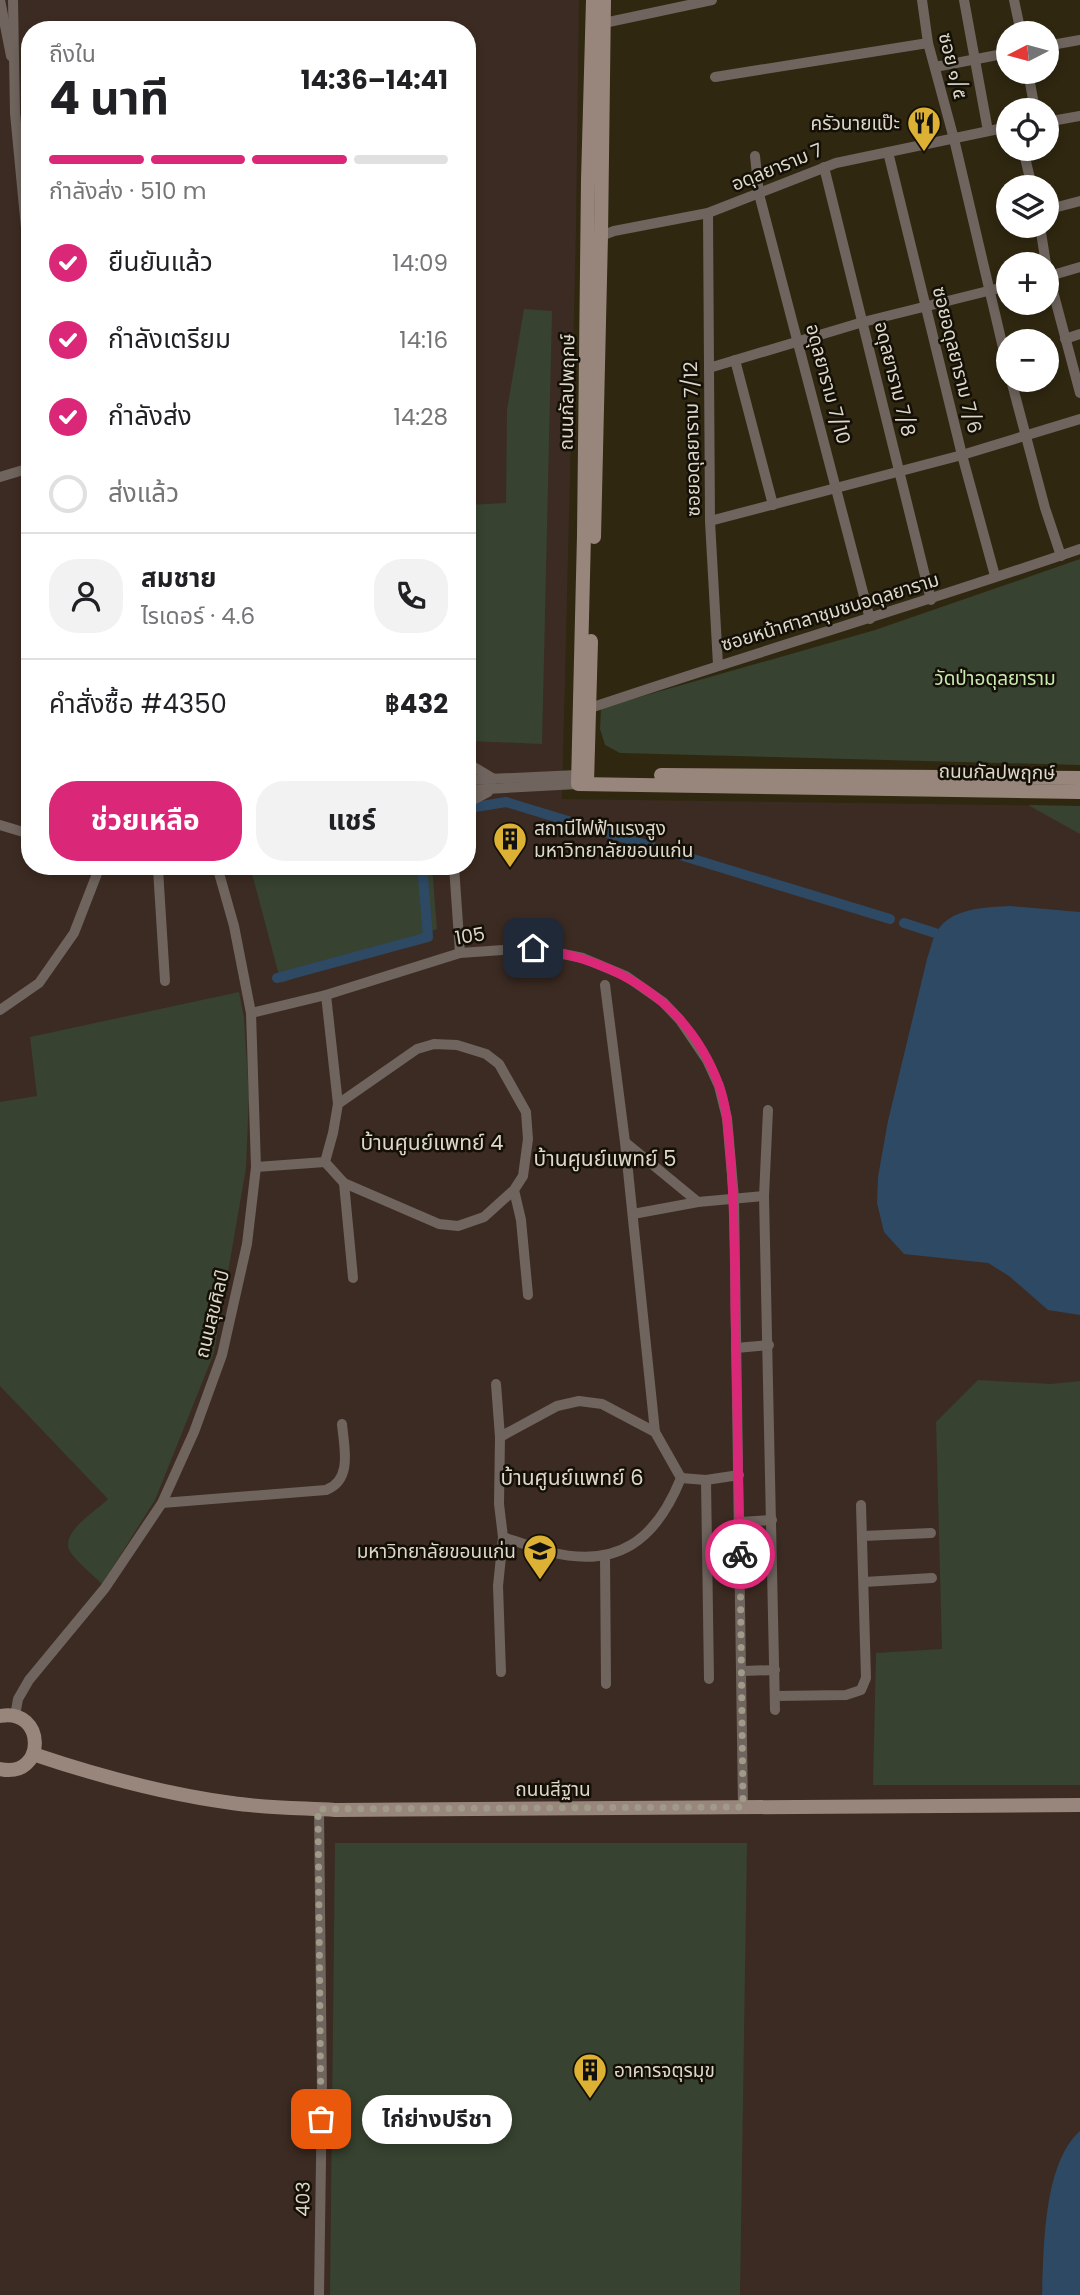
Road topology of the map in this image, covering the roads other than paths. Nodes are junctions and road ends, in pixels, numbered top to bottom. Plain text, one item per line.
1 (0, 0) edge
2 (13, 0) edge
3 (593, 0) edge
4 (604, 0) edge
5 (712, 0) edge
6 (922, 0) edge
7 (964, 0) edge
8 (1014, 0) edge
9 (1018, 21) edge
10 (604, 23) junction
11 (1080, 40) edge
12 (928, 43) junction
13 (1059, 44) edge
14 (996, 56) edge
15 (975, 60) junction
16 (935, 67) junction
17 (14, 70) junction
18 (715, 77) dead end
19 (1080, 116) edge
20 (1059, 120) edge
21 (996, 129) edge
22 (988, 131) junction
23 (954, 139) junction
24 (888, 152) junction
25 (755, 156) dead end
26 (824, 167) junction
27 (21, 176) edge
28 (759, 194) junction
29 (1080, 201) edge
30 (1059, 207) edge
31 (708, 213) junction
32 (601, 236) junction
33 (1080, 267) edge
34 (1059, 273) edge
35 (996, 288) edge
36 (988, 290) junction
37 (925, 306) junction
38 (1058, 315) edge
39 (863, 322) junction
40 (998, 329) edge
41 (1080, 334) edge
42 (1065, 339) junction
43 (798, 341) junction
44 (735, 360) junction
45 (709, 368) junction
46 (1014, 392) edge
47 (1080, 393) edge
48 (1080, 419) edge
49 (1025, 435) junction
50 (962, 455) junction
51 (21, 471) edge
52 (900, 471) junction
53 (0, 477) edge
54 (837, 488) junction
55 (773, 505) junction
56 (710, 521) junction
57 (1080, 549) edge
58 (1061, 555) junction
59 (995, 576) junction
60 (931, 600) junction
61 (870, 619) junction
62 (718, 665) junction
63 (590, 708) junction
64 (476, 770) edge
65 (1080, 778) edge
66 (582, 779) junction
67 (476, 781) edge
68 (495, 784) junction
69 (476, 788) edge
70 (1080, 792) edge
71 (476, 797) edge
72 (0, 825) edge
73 (21, 831) edge
74 (97, 875) edge
75 (158, 875) edge
76 (220, 875) edge
77 (455, 875) edge
78 (460, 953) junction
79 (165, 981) dead end
80 (605, 985) dead end
81 (326, 995) junction
82 (0, 1010) edge
83 (251, 1013) junction
84 (338, 1104) junction
85 (768, 1111) dead end
86 (625, 1142) junction
87 (325, 1162) junction
88 (256, 1167) junction
89 (344, 1183) junction
90 (514, 1190) junction
91 (764, 1196) junction
92 (734, 1198) junction
93 (698, 1202) junction
94 (633, 1214) junction
95 (354, 1278) dead end
96 (528, 1295) dead end
97 (769, 1345) junction
98 (736, 1348) junction
99 (496, 1384) dead end
100 (342, 1424) dead end
101 (655, 1432) junction
102 (500, 1437) junction
103 (739, 1475) junction
104 (681, 1478) junction
105 (706, 1480) junction
106 (162, 1503) junction
107 (861, 1505) dead end
108 (772, 1520) junction
109 (740, 1522) junction
110 (931, 1533) dead end
111 (863, 1536) junction
112 (503, 1537) junction
113 (605, 1556) junction
114 (932, 1578) dead end
115 (864, 1582) junction
116 (775, 1670) junction
117 (501, 1671) dead end
118 (742, 1671) junction
119 (709, 1679) dead end
120 (606, 1684) dead end
121 (775, 1696) junction
122 (775, 1710) dead end
123 (7, 1716) edge
124 (33, 1754) junction
125 (0, 1769) edge
126 (1080, 1805) edge
127 (743, 1807) junction
128 (318, 1809) junction
129 (319, 2295) edge

1 - 17 street
2 - 17 street
3 - 66 main road, ถนนกัลปพฤกษ์
4 - 10 main road, ถนนกัลปพฤกษ์
5 - 10 street
6 - 12 street, ซอย ๑/๕
7 - 15 street
8 - 9 street
10 - 32 main road, ถนนกัลปพฤกษ์
11 - 13 street
12 - 16 street, ซอย ๑/๕
12 - 18 street
14 - 15 street
15 - 16 street
15 - 22 street
16 - 23 street, ซอย ๑/๕
17 - 27 street
19 - 20 street
21 - 22 street, อดุลยาราม 7
22 - 23 street, อดุลยาราม 7
23 - 24 street, อดุลยาราม 7
23 - 36 street, ซอย ๑/๕
24 - 26 street, อดุลยาราม 7
24 - 37 street, ซอยอดุลยาราม 7/6
25 - 28 street, อดุลยาราม 7/10
26 - 28 street, อดุลยาราม 7
26 - 39 street, อดุลยาราม 7/8
28 - 31 street, อดุลยาราม 7
28 - 43 street, อดุลยาราม 7/10
29 - 30 street
31 - 32 street, อดุลยาราม 7
31 - 45 street, ซอยอดุลยาราม 7/12
32 - 63 main road, ถนนกัลปพฤกษ์
33 - 34 street
35 - 36 street
36 - 37 street
36 - 40 street, ซอย ๑/๕
37 - 39 street
37 - 50 street, ซอยอดุลยาราม 7/6
38 - 42 street
39 - 43 street
39 - 52 street, อดุลยาราม 7/8
41 - 42 street
42 - 47 street
43 - 44 street
43 - 54 street, อดุลยาราม 7/10
44 - 45 street
44 - 55 street
45 - 56 street, ซอยอดุลยาราม 7/12
46 - 49 street
48 - 49 street
49 - 50 street
49 - 58 street
50 - 52 street
50 - 59 street, ซอยอดุลยาราม 7/6
51 - 53 street
52 - 54 street
52 - 60 street, อดุลยาราม 7/8
54 - 55 street
54 - 61 street, อดุลยาราม 7/10
55 - 56 street
56 - 62 street, ซอยอดุลยาราม 7/12
57 - 58 street, ซอยหน้าศาลาชุมชนอดุลยาราม
58 - 59 street, ซอยหน้าศาลาชุมชนอดุลยาราม
59 - 60 street, ซอยหน้าศาลาชุมชนอดุลยาราม
60 - 61 street, ซอยหน้าศาลาชุมชนอดุลยาราม
61 - 62 street, ซอยหน้าศาลาชุมชนอดุลยาราม
62 - 63 street, ซอยหน้าศาลาชุมชนอดุลยาราม
63 - 66 main road, ถนนกัลปพฤกษ์
64 - 68 street
65 - 66 main road, ถนนกัลปพฤกษ์
66 - 68 street
66 - 70 main road, ถนนกัลปพฤกษ์
67 - 68 street
68 - 69 street
68 - 71 street
72 - 73 street
74 - 82 street
75 - 79 street
76 - 83 street, ถนนสุขศิลป์
77 - 78 street
78 - 81 street, 105
78 - 92 street, 105
80 - 86 street
81 - 83 street, 105
81 - 84 street
83 - 88 street, ถนนสุขศิลป์
84 - 87 street
84 - 90 street
85 - 91 street
86 - 93 street
86 - 94 street
87 - 88 street
87 - 89 street
88 - 106 street, ถนนสุขศิลป์
89 - 90 street
89 - 95 street
90 - 96 street
91 - 92 street
91 - 97 street
92 - 93 street
92 - 98 street, 105
93 - 94 street
94 - 101 street
97 - 98 street
97 - 108 street
98 - 103 street, 105
99 - 102 street
100 - 106 street
101 - 102 street
101 - 104 street
102 - 112 street
103 - 105 street
103 - 109 street, 105
104 - 105 street
104 - 113 street
105 - 119 street
106 - 123 street, ถนนสุขศิลป์
107 - 111 street
108 - 109 street
108 - 116 street
109 - 118 street, 105
110 - 111 street
111 - 115 street
112 - 113 street
112 - 117 street
113 - 120 street
114 - 115 street
115 - 121 street
116 - 118 street
116 - 121 street
118 - 127 street, 105
121 - 122 street
123 - 124 main road
124 - 125 main road
124 - 128 main road, ถนนสีฐาน
126 - 127 main road, ถนนสีฐาน
127 - 128 main road, ถนนสีฐาน
128 - 129 street, 403

